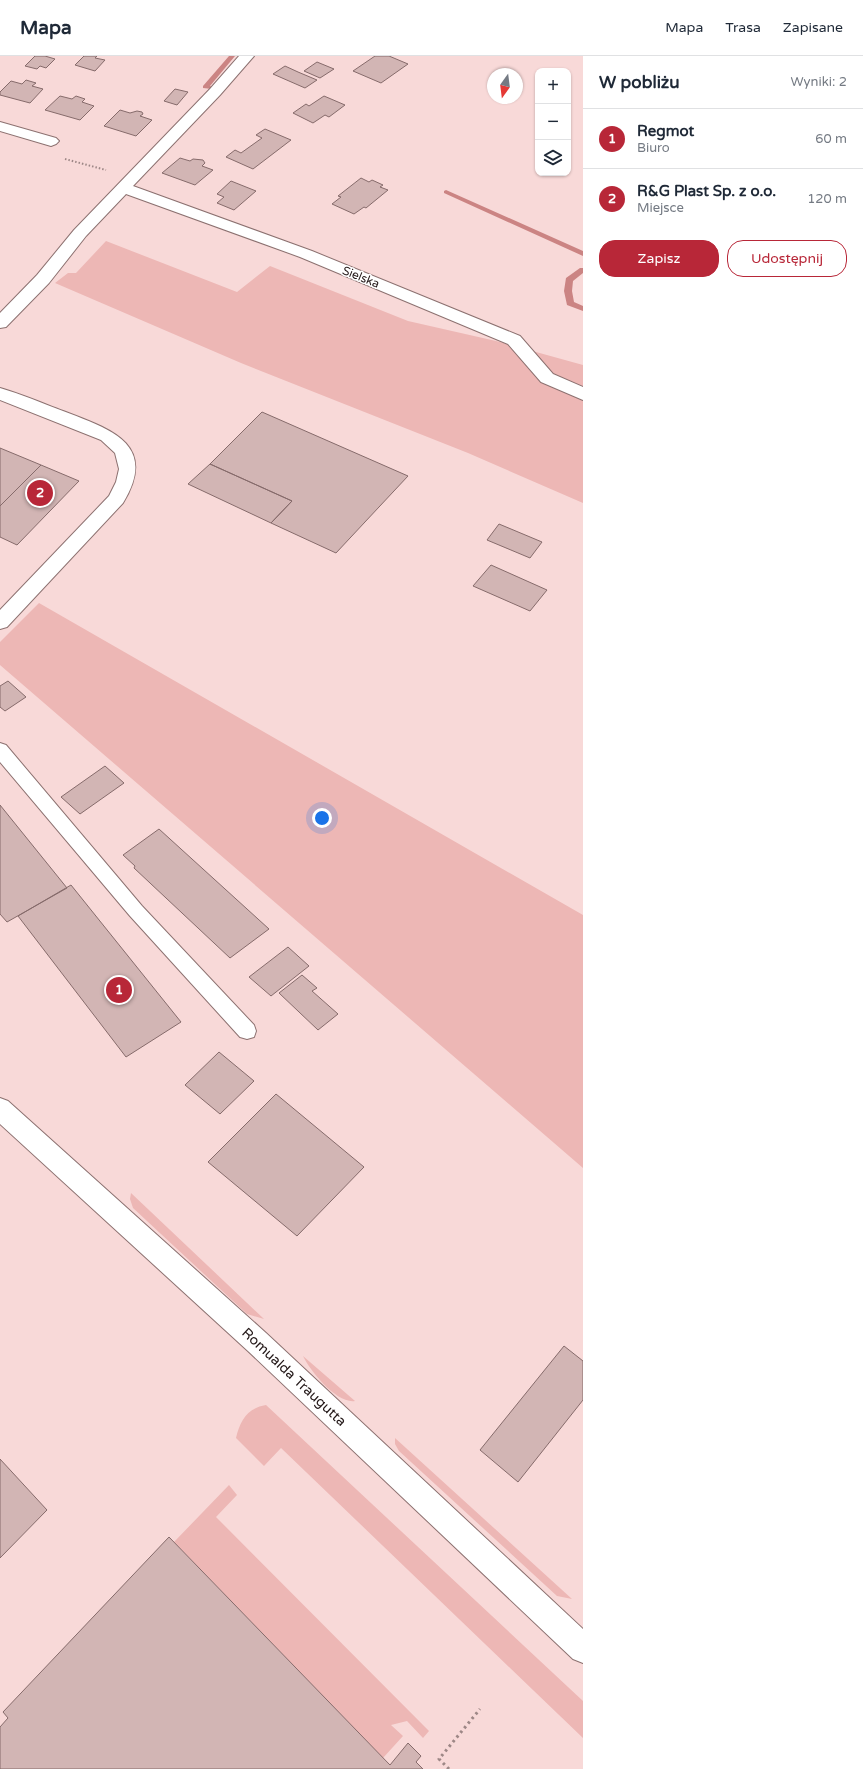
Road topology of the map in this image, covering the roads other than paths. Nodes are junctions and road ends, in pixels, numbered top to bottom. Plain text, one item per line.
1 (247, 56) edge
2 (0, 126) edge
3 (51, 141) road end
4 (127, 183) junction
5 (0, 323) edge
6 (0, 394) edge
7 (583, 394) edge
8 (0, 622) edge
9 (0, 750) edge
10 (247, 1031) dead end
11 (0, 1109) edge
12 (583, 1649) edge

1 - 4 street
2 - 3 street
4 - 5 street
4 - 7 street, Sielska
6 - 8 street
9 - 10 lane
11 - 12 street, Romualda Traugutta

